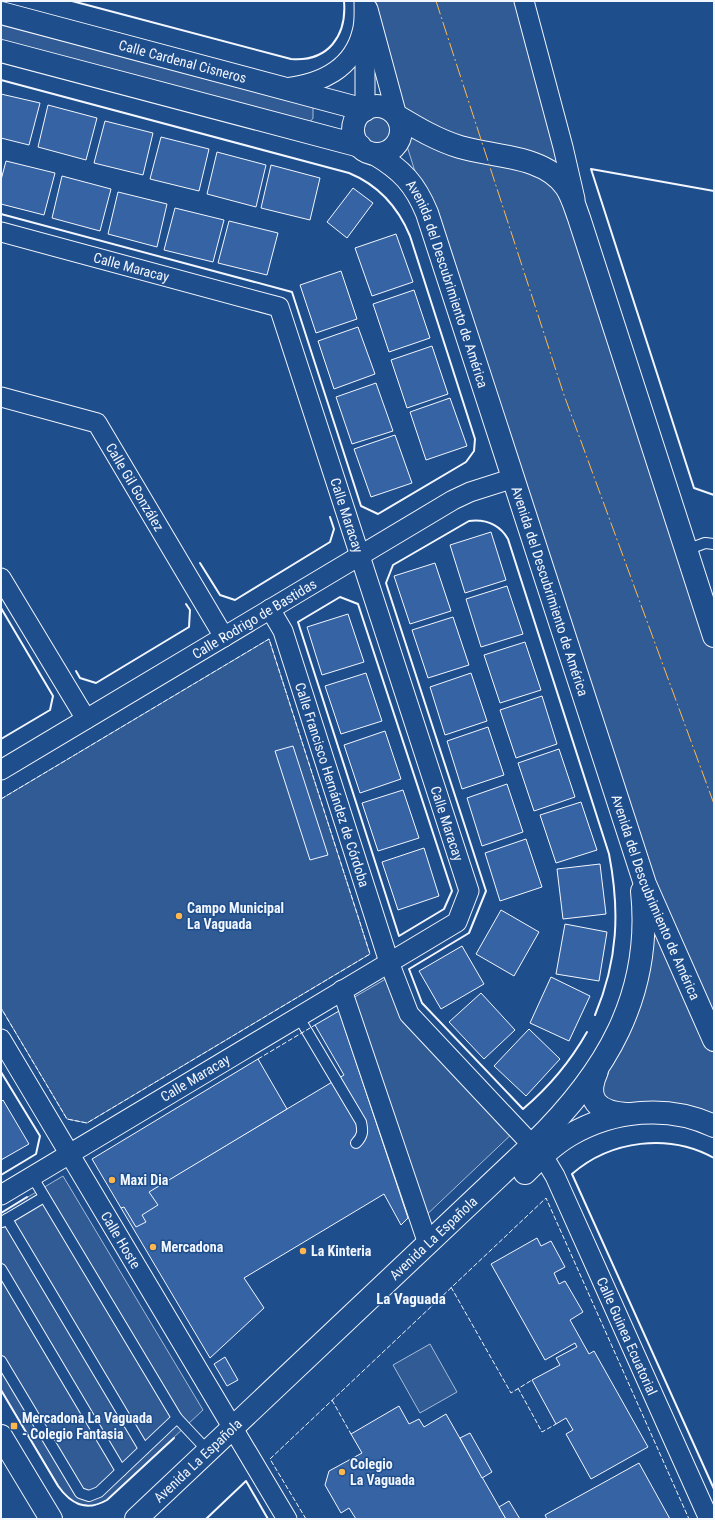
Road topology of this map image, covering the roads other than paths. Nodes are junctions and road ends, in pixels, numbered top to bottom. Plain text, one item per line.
1 (365, 1) edge
2 (524, 1) edge
3 (1, 12) edge
4 (1, 51) edge
5 (285, 88) junction
6 (365, 110) junction
7 (397, 116) junction
8 (367, 150) junction
9 (579, 218) junction
10 (1, 232) edge
11 (1, 397) edge
12 (514, 478) junction
13 (714, 544) edge
14 (686, 550) junction
15 (360, 556) junction
16 (1, 578) edge
17 (270, 609) junction
18 (714, 636) edge
19 (224, 637) junction
20 (86, 719) junction
21 (1, 770) edge
22 (634, 854) junction
23 (389, 962) junction
24 (342, 990) junction
25 (298, 1016) junction
26 (1, 1039) edge
27 (714, 1040) edge
28 (597, 1070) junction
29 (628, 1114) junction
30 (714, 1126) edge
31 (356, 1144) dead end
32 (538, 1150) junction
33 (69, 1154) junction
34 (32, 1176) junction
35 (1, 1195) edge
36 (44, 1196) junction
37 (4, 1221) edge
38 (428, 1244) junction
39 (1, 1269) edge
40 (1, 1361) edge
41 (177, 1418) junction
42 (237, 1434) junction
43 (1, 1436) edge
44 (144, 1449) junction
45 (208, 1451) junction
46 (122, 1471) junction
47 (51, 1519) edge
48 (136, 1519) edge
49 (158, 1519) edge
50 (287, 1519) edge
51 (709, 1519) edge

1 - 5 street
1 - 6 street
1 - 7 street
2 - 9 street
3 - 5 street, Calle Cardenal Cisneros
4 - 8 street
5 - 6 street, Calle Cardenal Cisneros
6 - 7 street
6 - 8 street
7 - 8 street
7 - 9 street
8 - 12 street, Avenida del Descubrimiento de América
9 - 14 street
10 - 15 street, Calle Maracay
11 - 19 street, Calle Gil González
12 - 15 street, Calle Rodrigo de Bastidas
12 - 22 street, Avenida del Descubrimiento de América
13 - 14 lane
14 - 18 street
15 - 17 street, Calle Rodrigo de Bastidas
15 - 23 street, Calle Maracay
16 - 20 street
17 - 19 street, Calle Rodrigo de Bastidas
17 - 23 street, Calle Francisco Hernández de Córdoba
19 - 20 street, Calle Rodrigo de Bastidas
20 - 21 street, Calle Rodrigo de Bastidas
22 - 27 street, Avenida del Descubrimiento de América
22 - 28 street, Avenida La Española
23 - 24 street, Calle Maracay
23 - 32 street
24 - 25 street, Calle Maracay
24 - 38 street
25 - 31 lane
25 - 33 street, Calle Maracay
26 - 33 street, Calle Hoste
28 - 29 street
28 - 32 street, Avenida La Española
29 - 30 street
29 - 32 street
32 - 38 street, Avenida La Española
32 - 42 street, Avenida La Española
32 - 51 street, Calle Guinea Ecuatorial
33 - 34 street, Calle Maracay
33 - 42 street, Calle Hoste
34 - 35 street, Calle Maracay
34 - 36 lane
36 - 37 lane
36 - 41 lane
37 - 44 lane
38 - 42 street, Avenida La Española
39 - 46 lane
40 - 46 lane
41 - 44 lane
41 - 45 lane
42 - 45 street, Avenida La Española
42 - 49 street, Avenida La Española
42 - 50 street, Calle Hoste
43 - 47 street
44 - 46 lane
45 - 48 street, Avenida La Española

